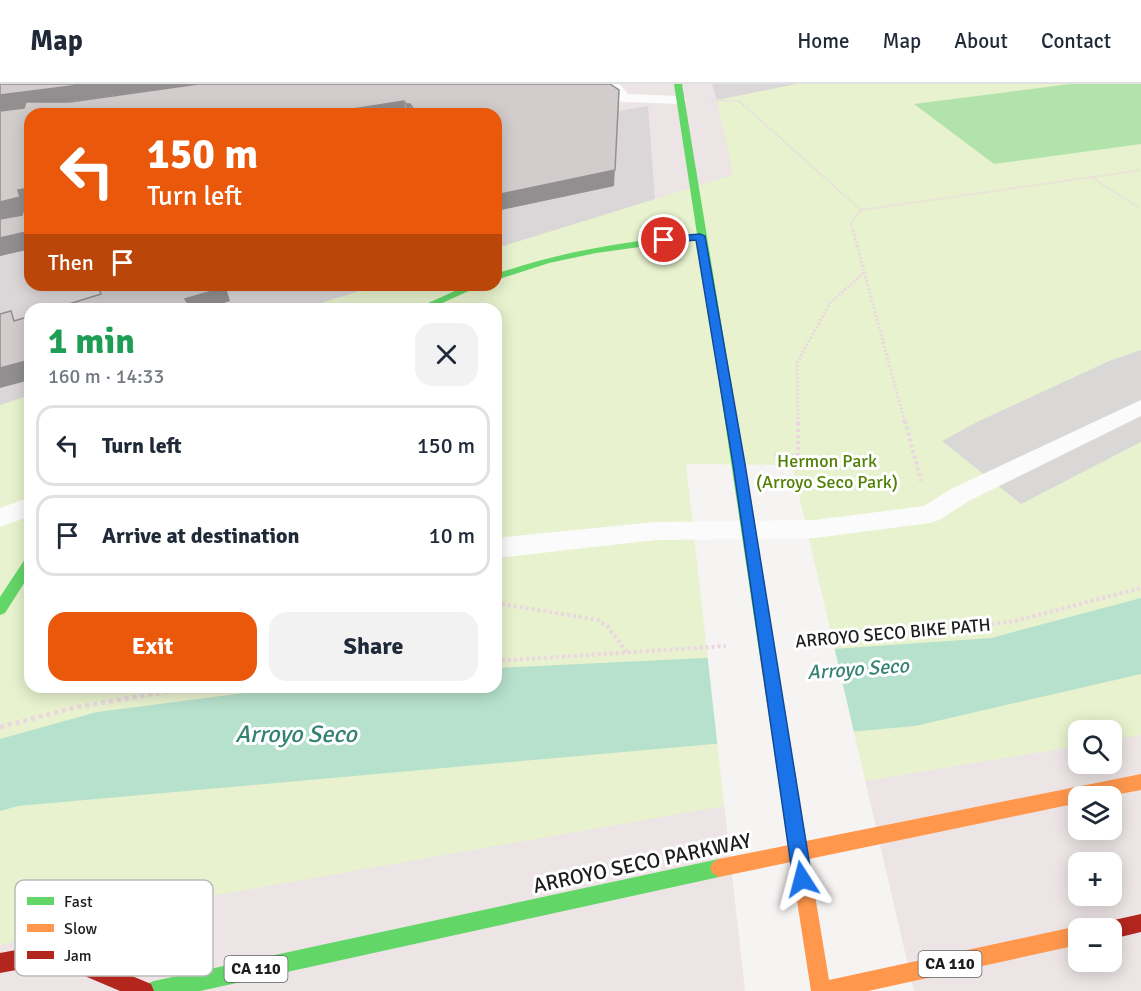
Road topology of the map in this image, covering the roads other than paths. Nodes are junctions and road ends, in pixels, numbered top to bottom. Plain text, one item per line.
1 (613, 84) edge
2 (679, 94) edge
3 (700, 236) junction
4 (502, 275) edge
5 (463, 291) edge
6 (434, 303) edge
7 (1141, 407) edge
8 (24, 509) edge
9 (0, 518) edge
10 (502, 547) edge
11 (24, 572) edge
12 (0, 609) edge
13 (1141, 782) edge
14 (1141, 923) edge
15 (1122, 927) edge
16 (1068, 938) edge
17 (15, 960) edge
18 (0, 963) edge
19 (108, 976) edge
20 (144, 991) edge
21 (154, 991) edge
22 (821, 991) edge

1 - 2 lane
2 - 3 main road
3 - 4 main road
3 - 22 main road
5 - 6 main road
7 - 10 lane
8 - 9 lane
11 - 12 main road
13 - 21 main road, ARROYO SECO PARKWAY / CA 110
14 - 15 main road
16 - 22 main road, CA 110
17 - 18 main road
19 - 20 main road

